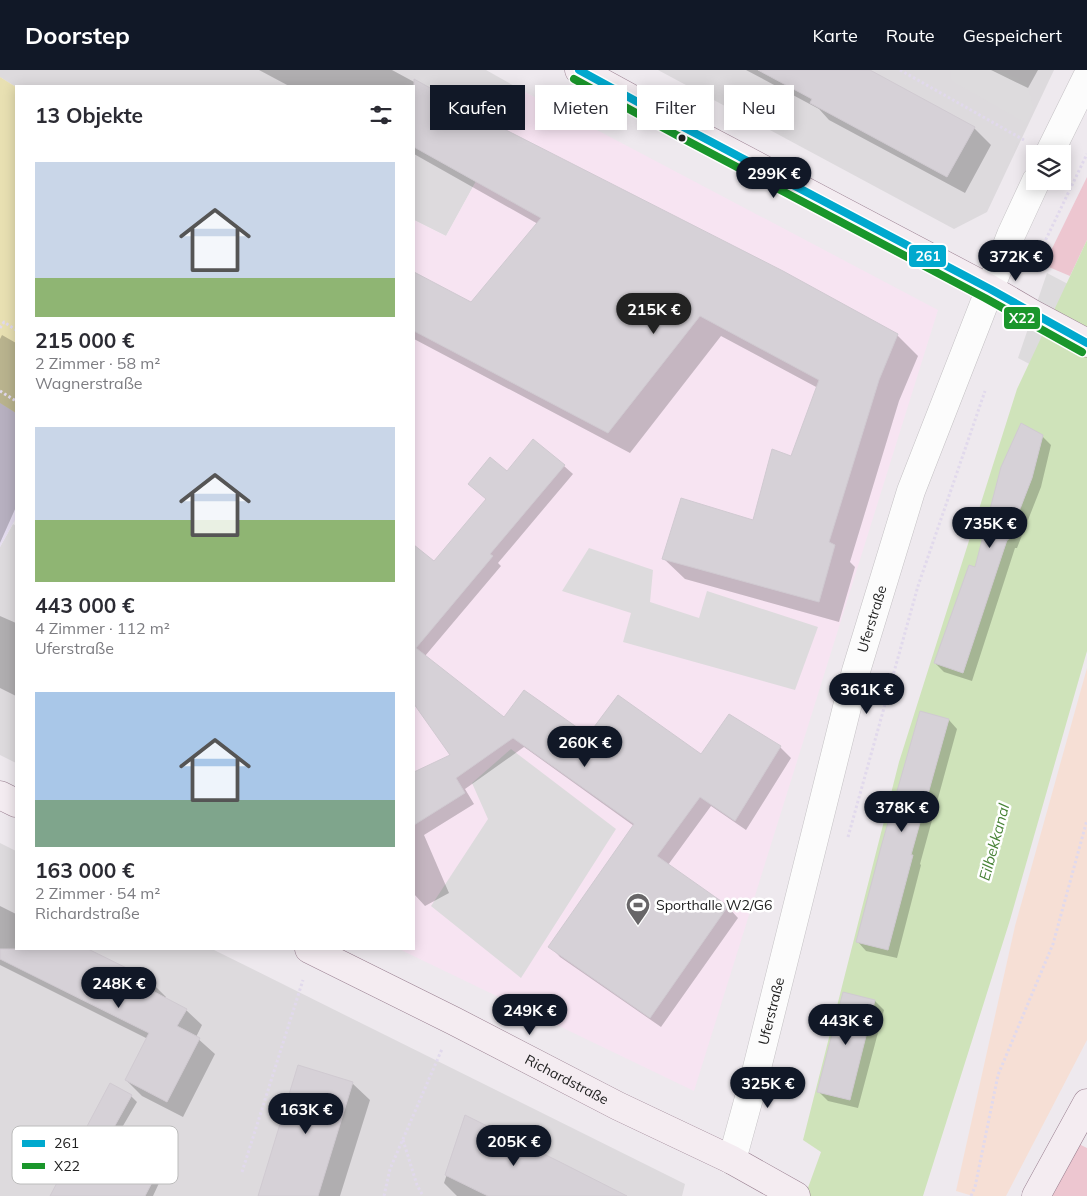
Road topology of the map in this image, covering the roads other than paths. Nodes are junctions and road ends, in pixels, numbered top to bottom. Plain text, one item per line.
1 (579, 70) edge
2 (1087, 77) edge
3 (1043, 145) edge
4 (1032, 190) edge
5 (990, 289) junction
6 (1087, 343) edge
7 (0, 795) edge
8 (15, 802) edge
9 (311, 950) edge
10 (1087, 1103) edge
11 (732, 1160) junction
12 (796, 1196) edge
13 (1036, 1196) edge

1 - 5 street
2 - 3 street
4 - 5 street, Uferstraße
5 - 6 street
5 - 11 street, Uferstraße
7 - 8 street
9 - 11 street, Richardstraße
10 - 13 street
11 - 12 street, Richardstraße

